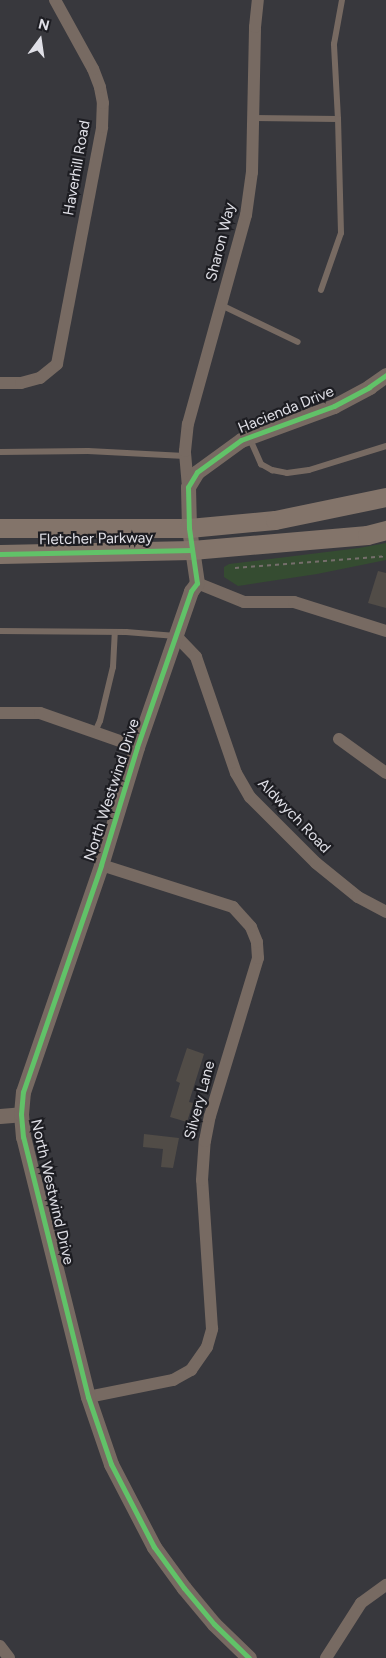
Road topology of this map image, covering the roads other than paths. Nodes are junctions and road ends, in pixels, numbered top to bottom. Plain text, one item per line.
1 (55, 0) edge
2 (258, 0) edge
3 (342, 0) edge
4 (253, 118) junction
5 (338, 119) junction
6 (321, 290) dead end
7 (221, 305) junction
8 (298, 342) dead end
9 (386, 375) edge
10 (0, 383) edge
11 (249, 437) junction
12 (386, 446) edge
13 (0, 452) edge
14 (185, 456) junction
15 (188, 487) junction
16 (386, 498) edge
17 (0, 528) edge
18 (189, 528) junction
19 (386, 530) edge
20 (192, 550) junction
21 (0, 554) edge
22 (197, 583) junction
23 (0, 631) edge
24 (386, 631) edge
25 (115, 632) junction
26 (176, 636) junction
27 (0, 713) edge
28 (95, 732) junction
29 (339, 740) dead end
30 (137, 747) junction
31 (386, 773) edge
32 (101, 865) junction
33 (386, 912) edge
34 (21, 1114) junction
35 (0, 1116) edge
36 (88, 1397) junction
37 (386, 1585) edge
38 (0, 1646) edge
39 (9, 1658) edge
40 (249, 1658) edge
41 (326, 1658) edge

1 - 10 street, Haverhill Road
2 - 4 street, Sharon Way
3 - 5 lane
4 - 5 lane
4 - 7 street, Sharon Way
5 - 6 lane
7 - 8 lane
7 - 14 street, Sharon Way
9 - 11 street, Hacienda Drive
11 - 12 lane
11 - 15 street, Hacienda Drive
13 - 14 lane
14 - 15 street, Sharon Way
15 - 18 street
16 - 18 main road, Fletcher Parkway
17 - 18 main road, Fletcher Parkway
18 - 20 street
19 - 20 main road, Fletcher Parkway
20 - 21 main road, Fletcher Parkway
20 - 22 street
22 - 24 street
22 - 26 street, North Westwind Drive
23 - 25 lane
25 - 26 lane
25 - 28 lane
26 - 30 street, North Westwind Drive
26 - 33 street, Aldwych Road
27 - 28 street
28 - 30 street
29 - 31 street
30 - 32 street, North Westwind Drive
32 - 34 street, North Westwind Drive
32 - 36 street, Silvery Lane
34 - 35 street
34 - 36 street, North Westwind Drive
36 - 40 street, North Westwind Drive
37 - 41 street
38 - 39 street

